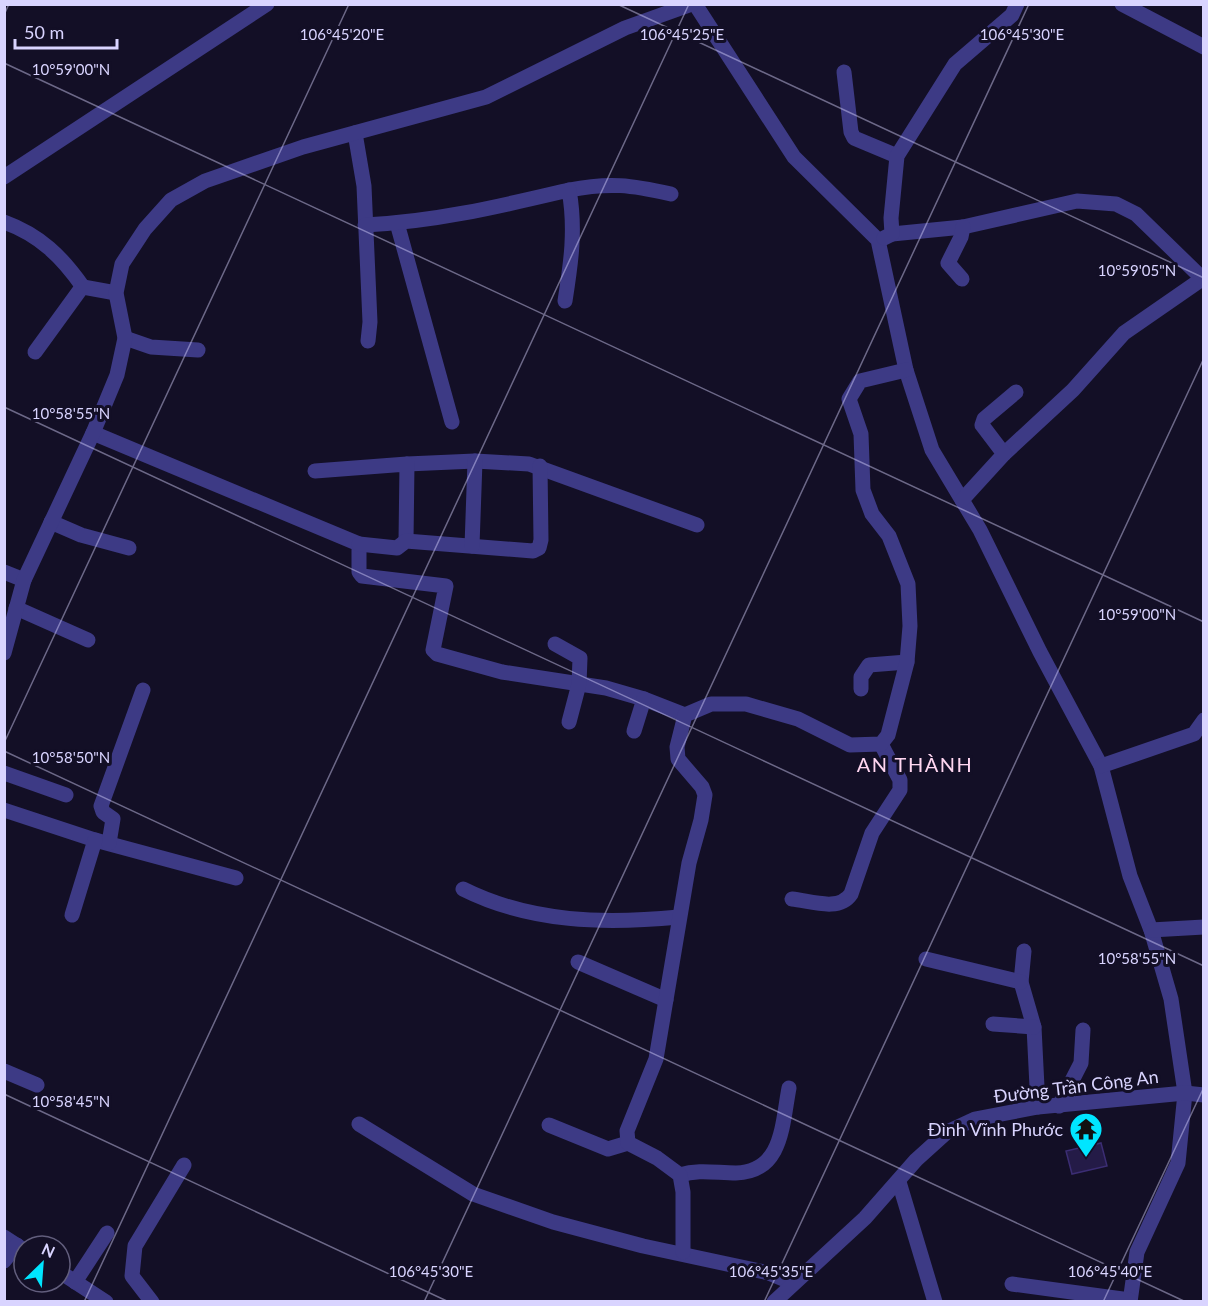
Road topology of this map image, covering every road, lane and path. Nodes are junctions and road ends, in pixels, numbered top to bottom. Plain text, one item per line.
1 (267, 4) edge
2 (693, 4) edge
3 (1017, 4) edge
4 (1122, 4) edge
5 (1203, 47) edge
6 (844, 72) dead end
7 (355, 133) junction
8 (897, 156) junction
9 (4, 177) edge
10 (569, 190) junction
11 (671, 194) dead end
12 (4, 222) edge
13 (397, 223) junction
14 (365, 225) junction
15 (963, 227) junction
16 (885, 237) junction
17 (962, 279) dead end
18 (1203, 279) edge
19 (83, 287) junction
20 (116, 293) junction
21 (564, 301) dead end
22 (125, 338) junction
23 (368, 341) dead end
24 (198, 350) dead end
25 (35, 351) dead end
26 (906, 370) junction
27 (1016, 392) dead end
28 (452, 422) dead end
29 (93, 433) junction
30 (1004, 454) junction
31 (475, 460) junction
32 (407, 464) junction
33 (540, 466) junction
34 (315, 471) dead end
35 (962, 500) junction
36 (51, 522) junction
37 (697, 525) dead end
38 (406, 541) junction
39 (359, 543) junction
40 (471, 546) junction
41 (129, 548) dead end
42 (4, 572) edge
43 (24, 580) junction
44 (15, 608) junction
45 (88, 640) dead end
46 (555, 645) dead end
47 (4, 653) edge
48 (907, 662) junction
49 (579, 684) junction
50 (861, 689) dead end
51 (143, 690) dead end
52 (644, 699) junction
53 (685, 716) junction
54 (1203, 720) edge
55 (569, 722) dead end
56 (634, 731) dead end
57 (881, 744) junction
58 (1101, 766) junction
59 (4, 773) edge
60 (66, 795) dead end
61 (4, 810) edge
62 (102, 841) junction
63 (236, 878) dead end
64 (463, 888) dead end
65 (792, 899) dead end
66 (72, 915) dead end
67 (679, 917) junction
68 (1203, 927) edge
69 (1151, 930) junction
70 (1024, 951) dead end
71 (926, 959) dead end
72 (578, 962) dead end
73 (1021, 982) junction
74 (666, 1000) junction
75 (993, 1024) dead end
76 (1034, 1027) junction
77 (1083, 1030) dead end
78 (4, 1071) edge
79 (37, 1085) dead end
80 (789, 1088) dead end
81 (1185, 1093) junction
82 (1203, 1095) edge
83 (1059, 1106) junction
84 (1038, 1107) junction
85 (358, 1124) dead end
86 (549, 1125) dead end
87 (628, 1143) junction
88 (184, 1165) dead end
89 (680, 1175) junction
90 (899, 1182) junction
91 (107, 1233) dead end
92 (12, 1249) edge
93 (683, 1252) junction
94 (4, 1262) edge
95 (72, 1280) edge
96 (75, 1282) junction
97 (793, 1283) junction
98 (1012, 1284) dead end
99 (1130, 1301) edge
100 (106, 1302) edge
101 (152, 1302) edge
102 (774, 1302) edge
103 (934, 1302) edge

1 - 9 street
2 - 7 street
2 - 16 street
3 - 8 street
4 - 5 street
6 - 8 street
7 - 14 street
7 - 20 street
8 - 16 street
10 - 11 street
10 - 13 street
10 - 21 street
12 - 19 street
13 - 14 street
13 - 28 street
14 - 23 street
15 - 16 street
15 - 17 street
15 - 18 street
16 - 26 street
18 - 30 street
19 - 20 street
19 - 25 street
20 - 22 street
22 - 24 street
22 - 29 street
26 - 35 street
26 - 48 street
27 - 30 street
29 - 36 street
29 - 39 street
30 - 35 street
31 - 32 street
31 - 33 street
31 - 40 street
32 - 34 street
32 - 38 street
33 - 37 street
33 - 40 street
35 - 58 street
36 - 41 street
36 - 43 street
38 - 39 street
38 - 40 street
39 - 49 street
42 - 43 street
43 - 44 street
44 - 45 street
44 - 47 street
46 - 49 street
48 - 50 street
48 - 57 street
49 - 52 street
49 - 55 street
51 - 62 street
52 - 53 street
52 - 56 street
53 - 57 street
53 - 67 street
54 - 58 street
57 - 65 street
58 - 69 street
59 - 60 street
61 - 62 street
62 - 63 street
62 - 66 street
64 - 67 street
67 - 74 street
68 - 69 street
69 - 81 street
70 - 73 street
71 - 73 street
72 - 74 street
73 - 76 street
74 - 87 street
75 - 76 street
76 - 84 street
77 - 83 street
78 - 79 street
80 - 89 street
81 - 82 street, Đường Trần Công An
81 - 83 street, Đường Trần Công An
81 - 99 street
83 - 84 street, Đường Trần Công An
84 - 90 street, Đường Trần Công An
85 - 93 street
86 - 87 street
87 - 89 street
88 - 101 street
89 - 93 street
90 - 97 street, Đường Trần Công An
90 - 103 street
91 - 96 street
92 - 94 street
93 - 97 street
95 - 96 street
96 - 100 street
97 - 102 street, Đường Trần Công An
98 - 99 street

